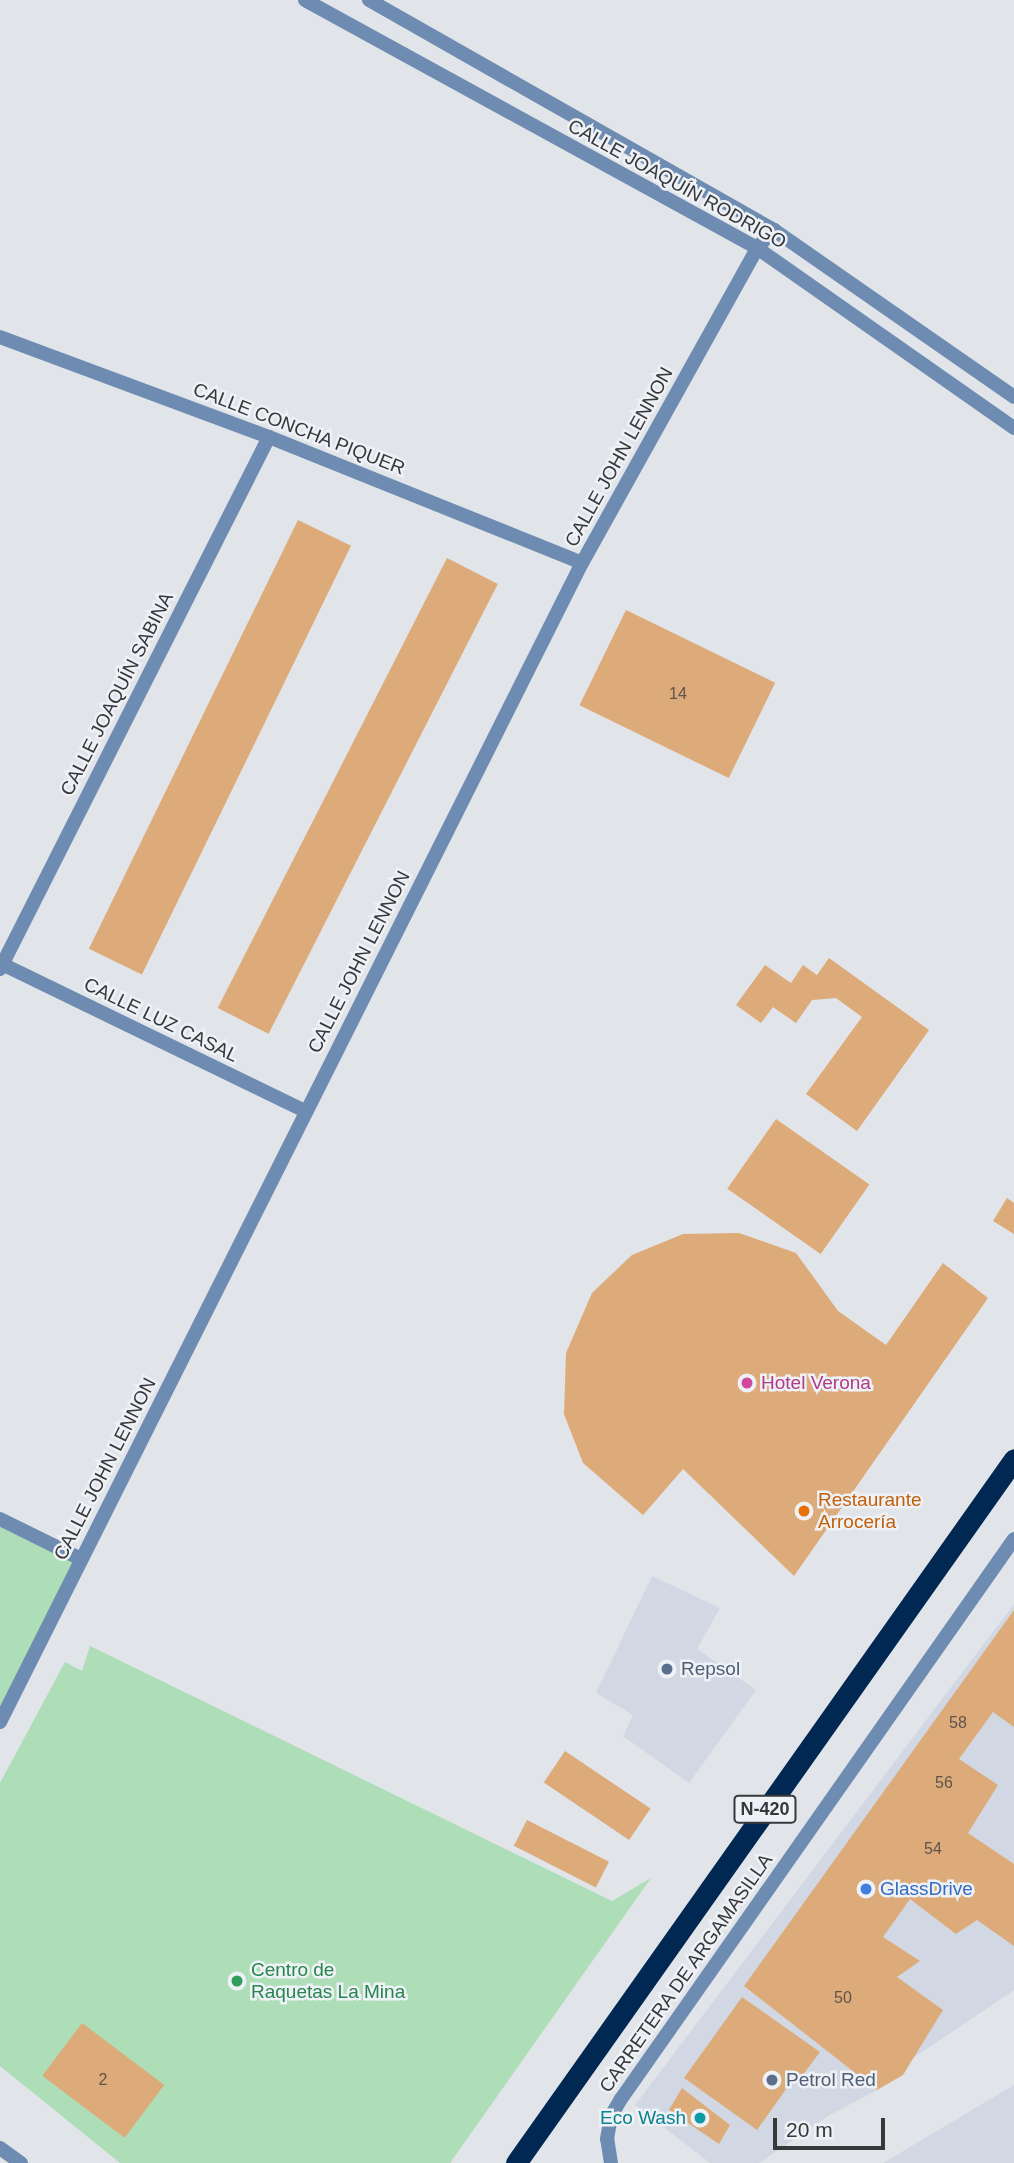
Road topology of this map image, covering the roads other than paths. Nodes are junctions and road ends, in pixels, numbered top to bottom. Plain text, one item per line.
1 (304, 0) edge
2 (369, 0) edge
3 (774, 230) junction
4 (757, 248) junction
5 (0, 337) edge
6 (1014, 397) edge
7 (1014, 428) edge
8 (269, 437) junction
9 (582, 563) junction
10 (1, 965) edge
11 (305, 1111) junction
12 (1014, 1459) edge
13 (0, 1519) edge
14 (1014, 1539) edge
15 (81, 1559) junction
16 (0, 1722) edge
17 (0, 2148) edge
18 (516, 2162) edge
19 (21, 2163) edge
20 (611, 2163) edge

1 - 4 street, CALLE JOAQUÍN RODRIGO
2 - 3 street, CALLE JOAQUÍN RODRIGO
3 - 4 street, CALLE JOHN LENNON
3 - 6 street, CALLE JOAQUÍN RODRIGO
4 - 7 street, CALLE JOAQUÍN RODRIGO
4 - 9 street, CALLE JOHN LENNON
5 - 8 street, CALLE CONCHA PIQUER
8 - 9 street, CALLE CONCHA PIQUER
8 - 10 street, CALLE JOAQUÍN SABINA
9 - 11 street, CALLE JOHN LENNON
10 - 11 street, CALLE LUZ CASAL
11 - 15 street, CALLE JOHN LENNON
12 - 18 highway, N-420
13 - 15 street
14 - 20 street, CARRETERA DE ARGAMASILLA
15 - 16 street, CALLE JOHN LENNON
17 - 19 street

